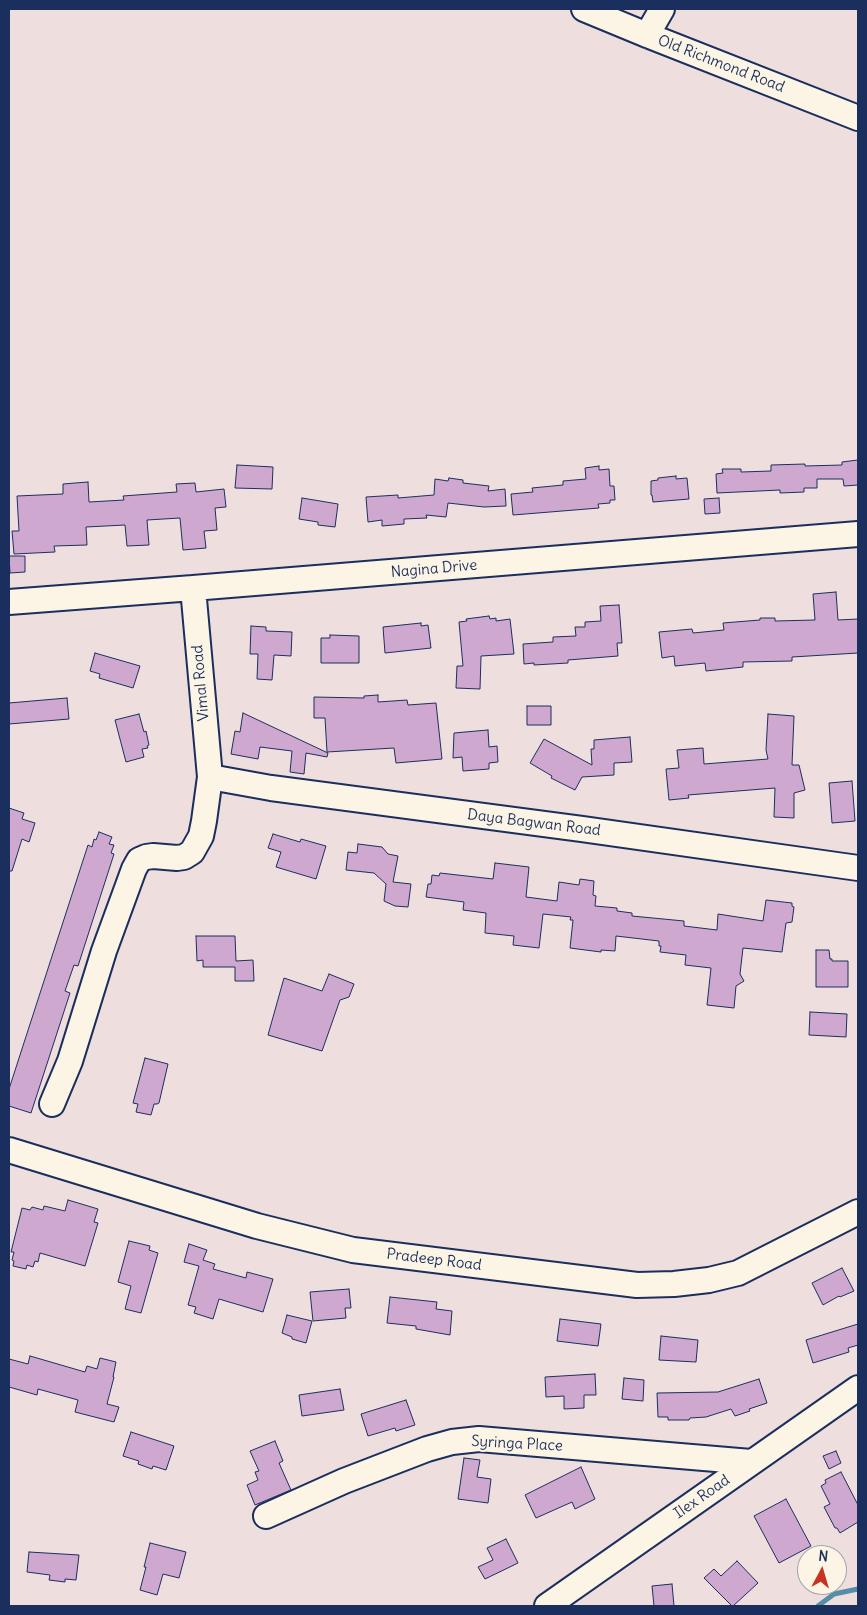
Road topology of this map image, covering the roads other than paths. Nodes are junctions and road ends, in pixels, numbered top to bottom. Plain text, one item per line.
1 (584, 9) edge
2 (662, 9) edge
3 (647, 35) junction
4 (858, 118) edge
5 (858, 534) edge
6 (193, 588) junction
7 (9, 602) edge
8 (210, 777) junction
9 (858, 868) edge
10 (52, 1104) dead end
11 (9, 1150) edge
12 (858, 1212) edge
13 (858, 1388) edge
14 (751, 1462) junction
15 (266, 1516) dead end
16 (547, 1606) edge

1 - 3 street, Old Richmond Road
2 - 3 street
3 - 4 street, Old Richmond Road
5 - 6 street, Nagina Drive
6 - 7 street, Nagina Drive
6 - 8 street, Vimal Road
8 - 9 street, Daya Bagwan Road
8 - 10 street, Vimal Road
11 - 12 street, Pradeep Road
13 - 14 street, Ilex Road
14 - 15 street, Syringa Place
14 - 16 street, Ilex Road

